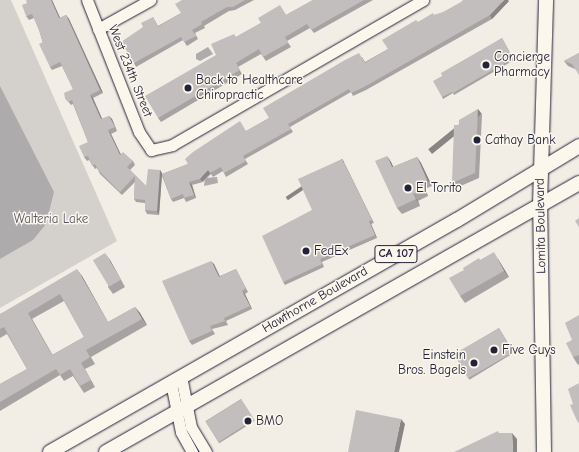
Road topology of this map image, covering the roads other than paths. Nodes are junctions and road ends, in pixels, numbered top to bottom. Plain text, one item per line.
1 (87, 0) edge
2 (150, 0) edge
3 (423, 0) edge
4 (546, 0) edge
5 (98, 29) junction
6 (579, 146) edge
7 (541, 169) junction
8 (579, 182) edge
9 (540, 205) junction
10 (176, 379) junction
11 (180, 410) junction
12 (50, 452) edge
13 (106, 452) edge
14 (192, 452) edge
15 (206, 452) edge
16 (544, 452) edge

1 - 5 street, West 234th Street
2 - 5 street
3 - 5 street, West 234th Street
4 - 7 main road, Lomita Boulevard
6 - 7 main road, Hawthorne Boulevard / CA 107
7 - 9 main road, Lomita Boulevard
7 - 10 main road, Hawthorne Boulevard / CA 107
8 - 9 main road, CA 107
9 - 11 main road, CA 107
9 - 16 main road, Lomita Boulevard
10 - 11 street
10 - 12 main road, Hawthorne Boulevard / CA 107
11 - 13 main road, CA 107
11 - 14 street
11 - 15 street

